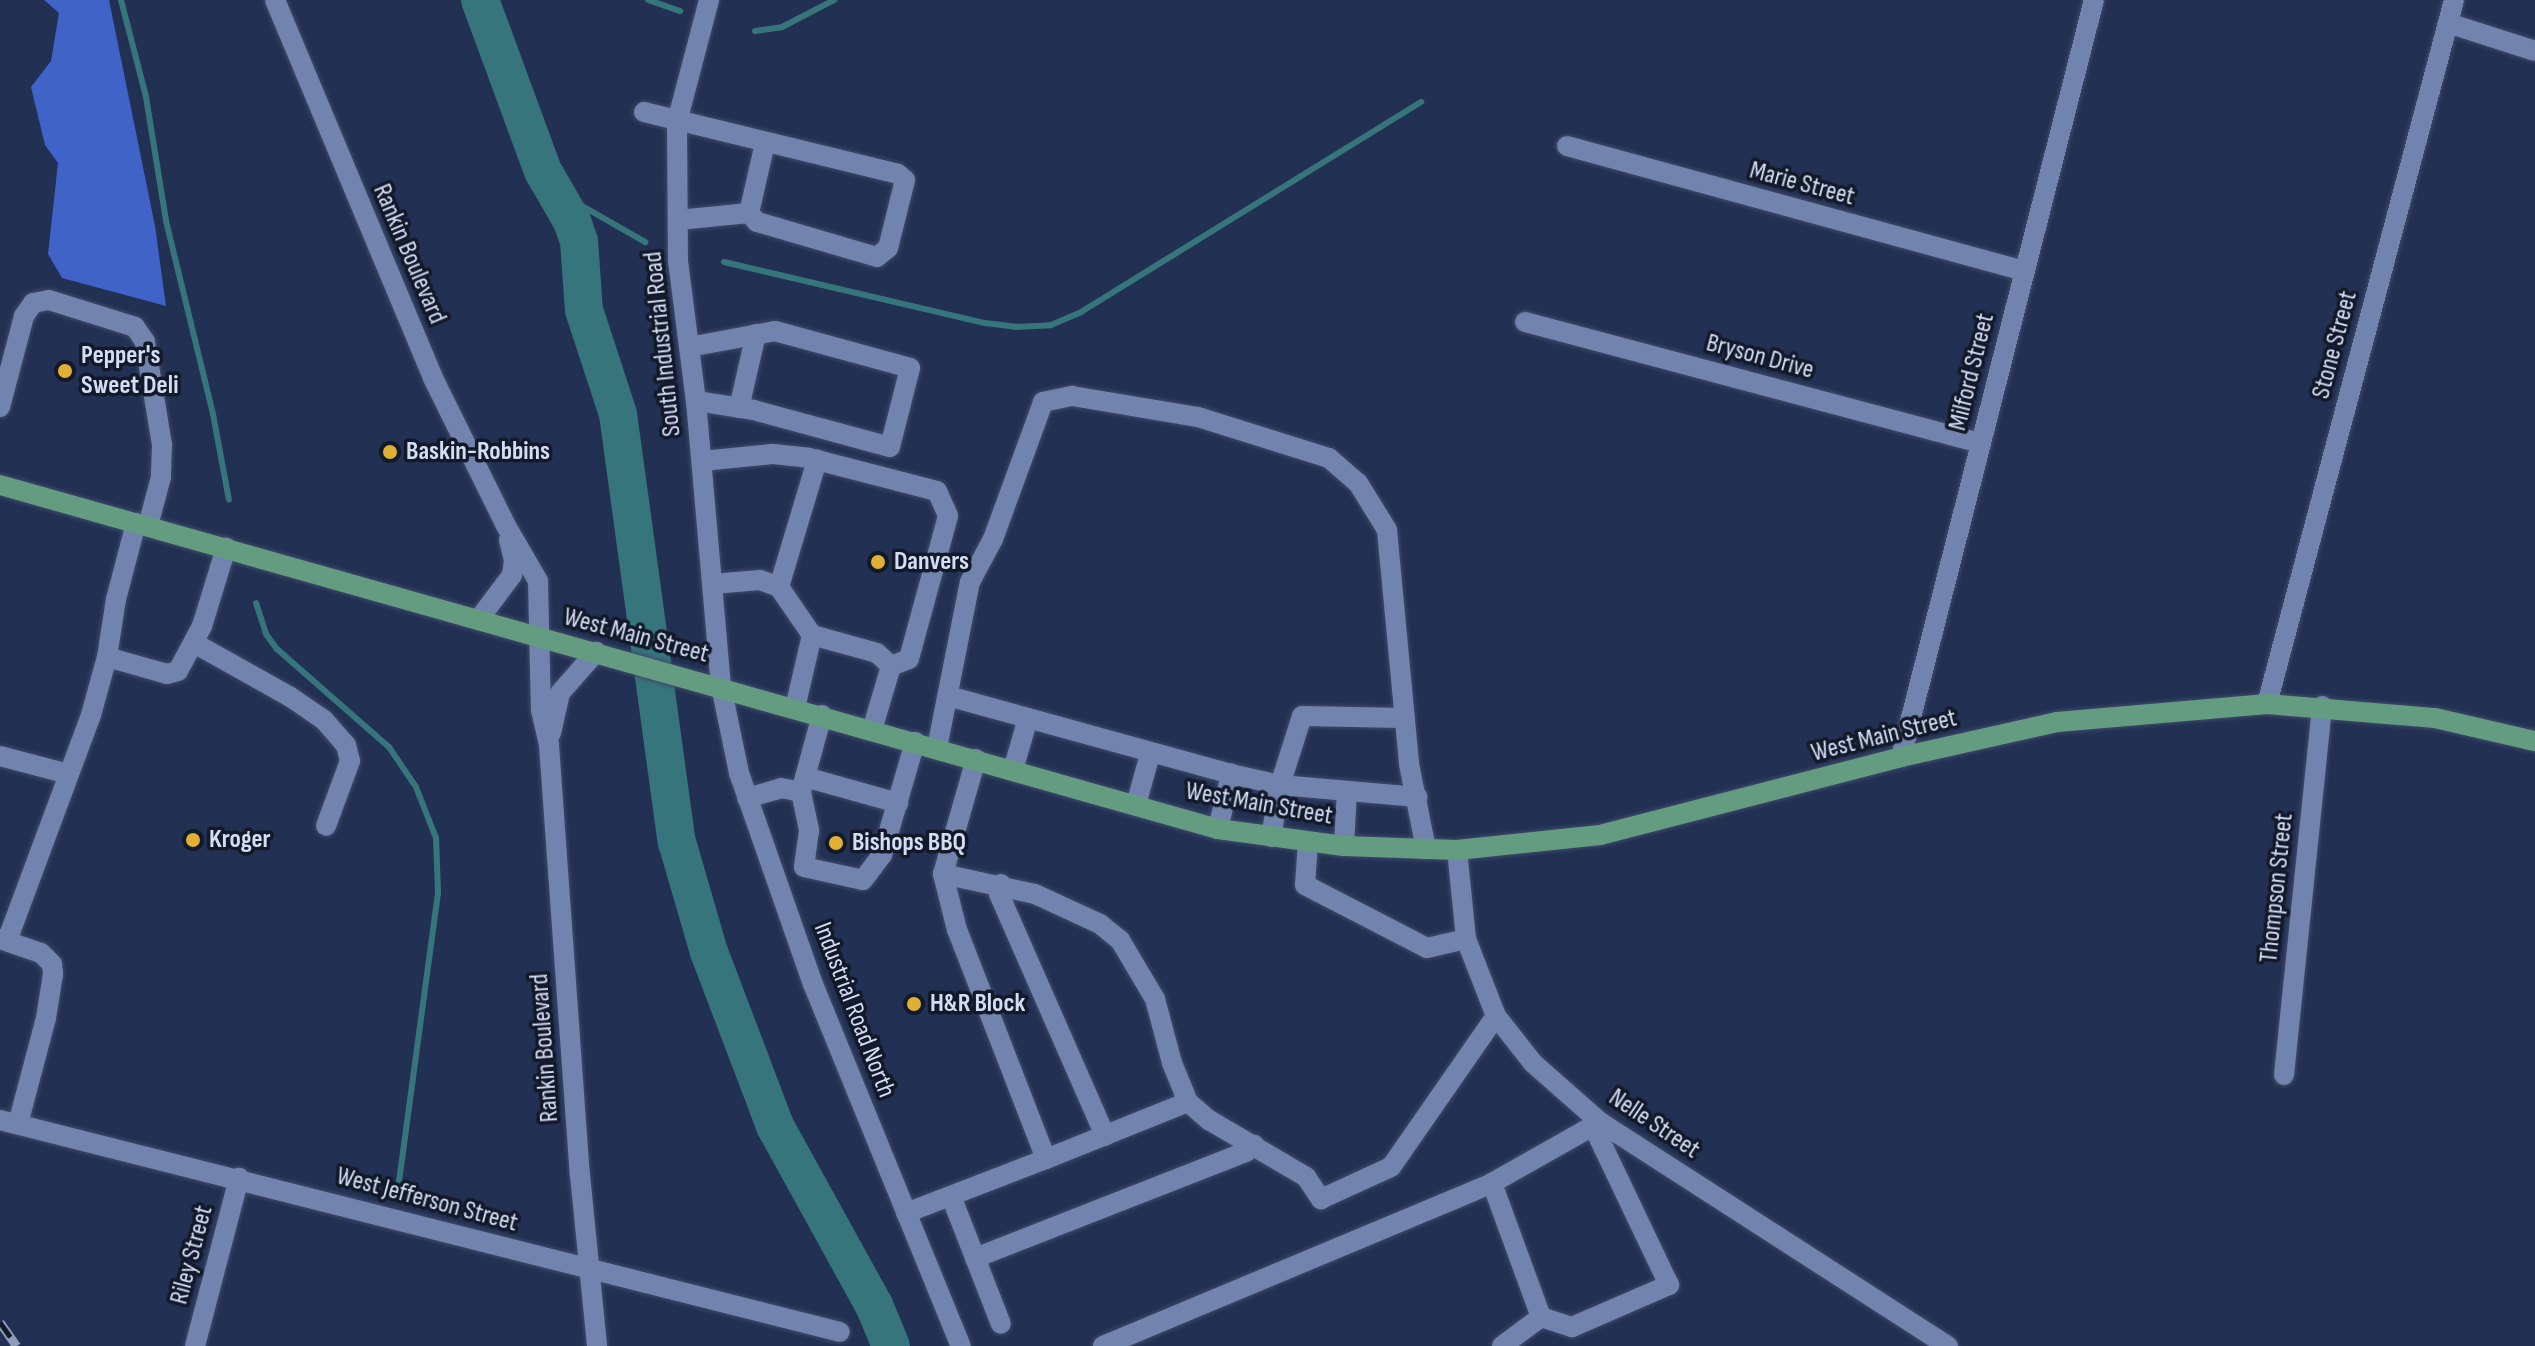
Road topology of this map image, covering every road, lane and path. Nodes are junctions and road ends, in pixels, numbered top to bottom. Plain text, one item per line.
1 (275, 0) edge
2 (709, 0) edge
3 (2094, 0) edge
4 (2454, 0) edge
5 (2448, 23) junction
6 (2535, 51) edge
7 (644, 112) dead end
8 (677, 122) junction
9 (765, 143) junction
10 (1567, 146) dead end
11 (749, 213) junction
12 (678, 220) junction
13 (2024, 271) junction
14 (1525, 322) dead end
15 (756, 334) junction
16 (689, 347) junction
17 (696, 401) junction
18 (0, 407) edge
19 (739, 408) junction
20 (1981, 443) junction
21 (817, 460) junction
22 (702, 461) junction
23 (0, 485) edge
24 (505, 524) junction
25 (142, 525) junction
26 (226, 548) junction
27 (713, 584) junction
28 (779, 587) junction
29 (479, 619) junction
30 (812, 635) junction
31 (539, 636) junction
32 (194, 643) junction
33 (596, 652) junction
34 (107, 657) junction
35 (891, 666) junction
36 (721, 686) junction
37 (948, 696) junction
38 (2267, 704) junction
39 (2322, 706) junction
40 (795, 708) junction
41 (822, 715) junction
42 (1028, 718) junction
43 (1405, 718) junction
44 (872, 730) junction
45 (2535, 741) edge
46 (915, 742) junction
47 (549, 745) junction
48 (937, 748) junction
49 (1150, 754) junction
50 (0, 756) edge
51 (1901, 757) junction
52 (976, 759) junction
53 (1013, 770) junction
54 (68, 774) junction
55 (1231, 774) junction
56 (803, 785) junction
57 (1280, 785) junction
58 (1347, 791) junction
59 (1417, 797) junction
60 (747, 798) junction
61 (898, 803) junction
62 (1136, 805) junction
63 (326, 826) dead end
64 (1218, 829) junction
65 (1271, 837) junction
66 (1308, 842) junction
67 (1344, 846) junction
68 (1426, 849) junction
69 (1457, 850) junction
70 (804, 867) junction
71 (943, 874) junction
72 (775, 876) junction
73 (1001, 884) junction
74 (1466, 939) junction
75 (4, 940) edge
76 (1496, 1016) junction
77 (2284, 1075) dead end
78 (1188, 1102) junction
79 (9, 1122) edge
80 (1597, 1124) junction
81 (1105, 1136) junction
82 (1254, 1145) junction
83 (1046, 1159) junction
84 (239, 1178) junction
85 (1492, 1183) junction
86 (951, 1196) junction
87 (906, 1213) junction
88 (975, 1258) junction
89 (592, 1271) junction
90 (1541, 1317) junction
91 (1001, 1324) dead end
92 (840, 1332) dead end
93 (195, 1346) edge
94 (597, 1346) edge
95 (961, 1346) edge
96 (1103, 1346) edge
97 (1502, 1346) edge
98 (1948, 1346) edge

1 - 24 street, Rankin Boulevard
2 - 8 street, South Industrial Road
3 - 13 street, Milford Street
4 - 5 street, Stone Street
5 - 6 street
5 - 38 street, Stone Street
7 - 8 street
8 - 9 street
8 - 12 street, South Industrial Road
9 - 11 street
9 - 11 street
10 - 13 street, Marie Street
11 - 12 street
12 - 16 street, South Industrial Road
13 - 20 street, Milford Street
14 - 20 street, Bryson Drive
15 - 16 street
15 - 19 street
15 - 19 street
16 - 17 street, South Industrial Road
17 - 19 street
17 - 22 street, South Industrial Road
18 - 25 street
20 - 51 street, Milford Street
21 - 22 street
21 - 28 street
21 - 35 street
22 - 27 street, South Industrial Road
23 - 25 main road, West Main Street
24 - 29 street, Rankin Boulevard
24 - 31 street, Rankin Boulevard
25 - 26 main road, West Main Street
25 - 34 street
26 - 29 main road, West Main Street
26 - 32 street
27 - 28 street
27 - 36 street, South Industrial Road
28 - 30 street
29 - 31 main road, West Main Street
30 - 35 street
30 - 40 street
31 - 33 main road, West Main Street
31 - 47 street, Rankin Boulevard
32 - 34 street
32 - 63 street
33 - 36 main road, West Main Street
33 - 47 street, Rankin Boulevard
34 - 54 street
35 - 44 street
36 - 40 main road, West Main Street
36 - 60 street, Industrial Road North
37 - 42 street
37 - 43 street
37 - 48 street
38 - 39 main road, West Main Street
38 - 51 main road, West Main Street
39 - 45 main road, West Main Street
39 - 77 street, Thompson Street
40 - 41 main road, West Main Street
41 - 44 main road, West Main Street
41 - 56 street
42 - 49 street
42 - 53 street
43 - 57 street
43 - 59 street
44 - 46 main road, West Main Street
46 - 48 main road, West Main Street
46 - 61 street
47 - 89 street, Rankin Boulevard
48 - 52 main road, West Main Street
49 - 55 street
49 - 62 street
50 - 54 street
51 - 69 main road, West Main Street
52 - 53 main road, West Main Street
52 - 71 street
53 - 62 main road, West Main Street
54 - 75 street
55 - 57 street
55 - 64 street
56 - 60 street
56 - 61 street
56 - 70 street
57 - 58 street
57 - 65 street
58 - 59 street
58 - 67 street
59 - 68 street
60 - 72 street, Industrial Road North
61 - 70 street
62 - 64 main road, West Main Street
64 - 65 main road, West Main Street
65 - 66 main road, West Main Street
66 - 67 main road, West Main Street
66 - 74 street
67 - 68 main road, West Main Street
68 - 69 main road, West Main Street
69 - 74 street, Nelle Street
70 - 72 street
71 - 73 street
71 - 83 street
72 - 87 street, Industrial Road North
73 - 78 street
73 - 81 street
74 - 76 street, Nelle Street
75 - 79 street
76 - 80 street, Nelle Street
76 - 82 street
78 - 81 street
78 - 82 street
79 - 84 street, West Jefferson Street
80 - 85 street
80 - 90 street
80 - 98 street, Nelle Street
81 - 83 street
82 - 88 street
83 - 86 street
84 - 89 street, West Jefferson Street
84 - 93 street, Riley Street
85 - 90 street
85 - 96 street
86 - 87 street
86 - 88 street
87 - 95 street, Industrial Road North
88 - 91 street
89 - 92 street, West Jefferson Street
89 - 94 street, Rankin Boulevard
90 - 97 street

